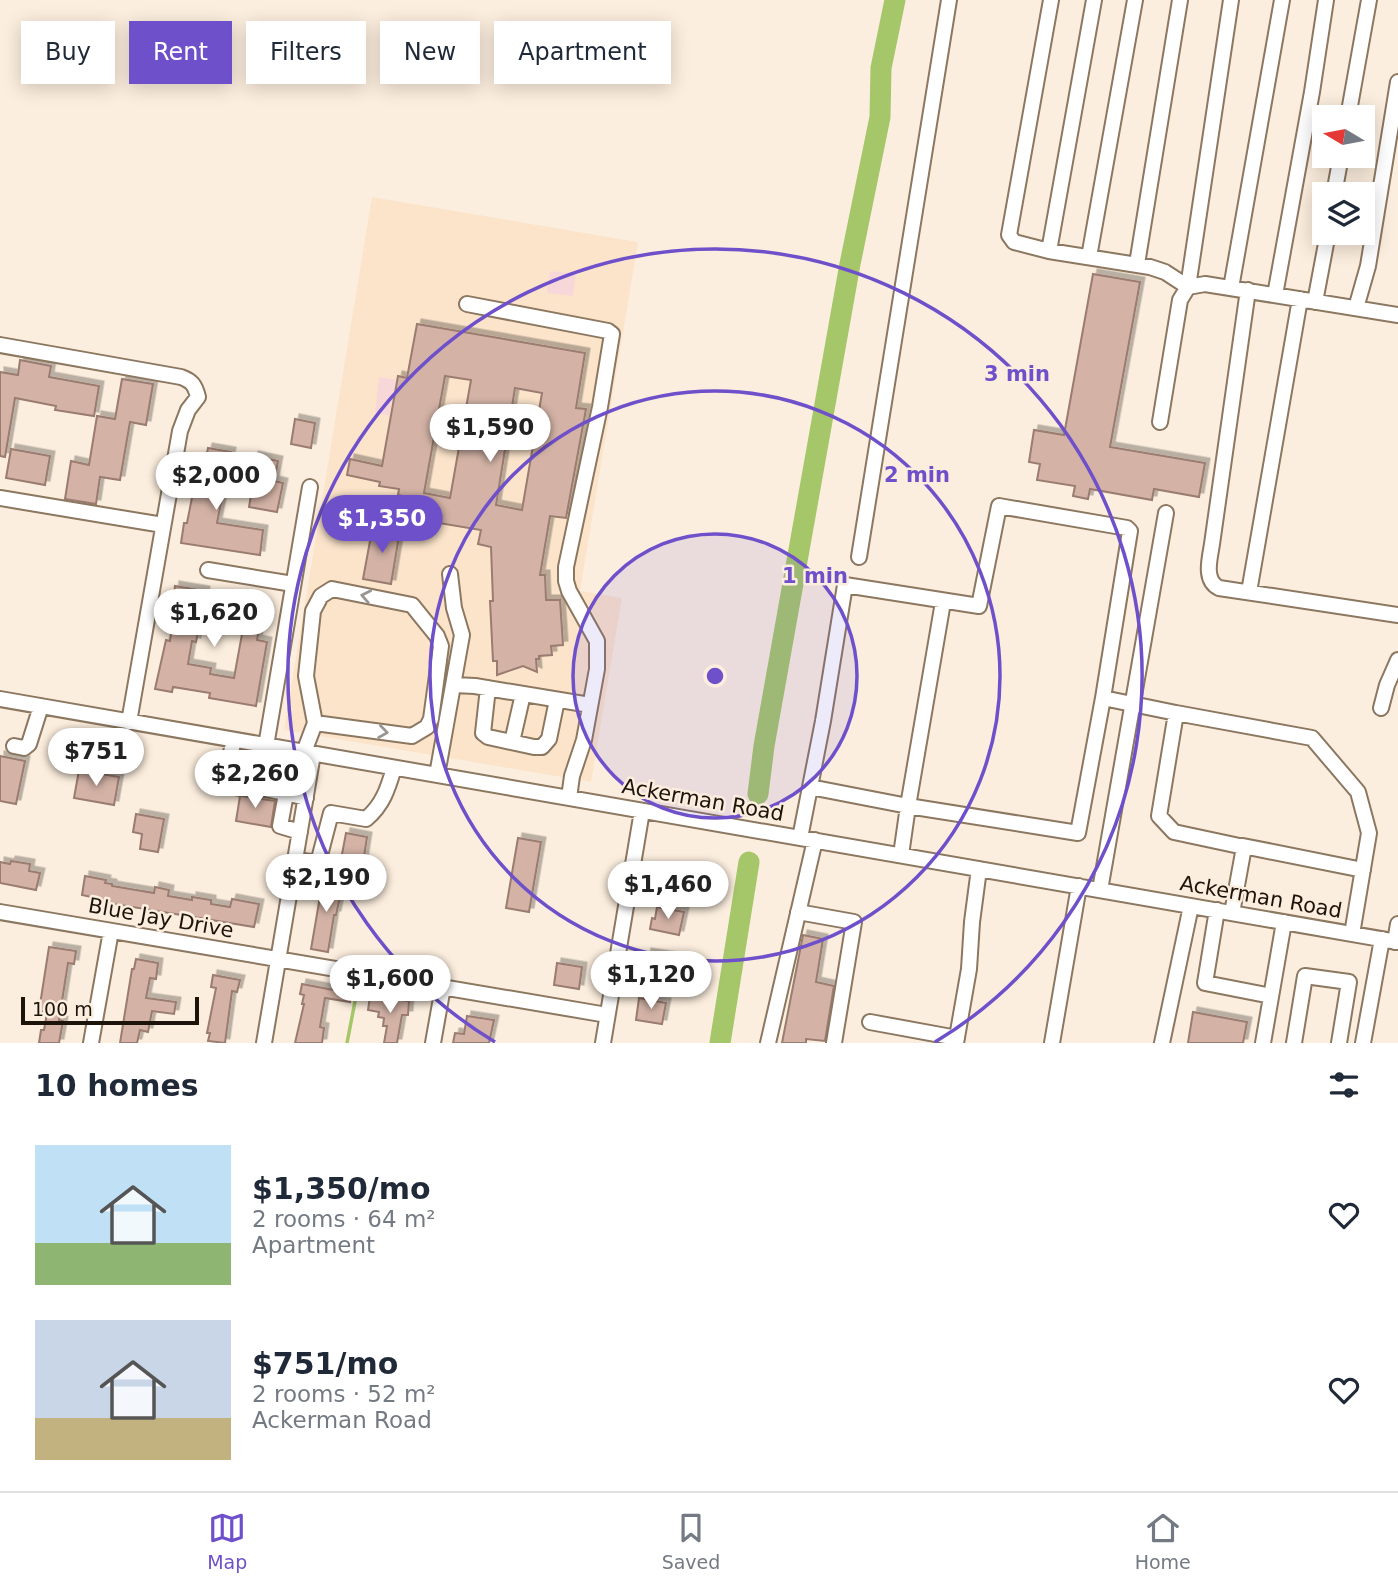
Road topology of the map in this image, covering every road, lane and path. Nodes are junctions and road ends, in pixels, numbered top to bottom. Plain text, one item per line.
1 (948, 0) edge
2 (1051, 0) edge
3 (1094, 0) edge
4 (1135, 0) edge
5 (1180, 0) edge
6 (1231, 0) edge
7 (1282, 0) edge
8 (1326, 0) edge
9 (1369, 0) edge
10 (1398, 82) edge
11 (1350, 105) edge
12 (1326, 245) edge
13 (1049, 251) junction
14 (1089, 257) junction
15 (1137, 264) junction
16 (1188, 288) junction
17 (1231, 288) junction
18 (1248, 290) junction
19 (1275, 295) junction
20 (1300, 299) junction
21 (1315, 302) junction
22 (467, 304) dead end
23 (1356, 308) junction
24 (1398, 315) edge
25 (0, 345) edge
26 (1160, 422) dead end
27 (310, 487) dead end
28 (0, 498) edge
29 (1166, 513) dead end
30 (163, 525) junction
31 (859, 557) dead end
32 (208, 570) dead end
33 (450, 574) dead end
34 (293, 584) junction
35 (1250, 592) junction
36 (943, 602) junction
37 (1398, 615) edge
38 (1398, 660) edge
39 (454, 685) junction
40 (488, 688) junction
41 (523, 694) junction
42 (1102, 698) junction
43 (0, 699) edge
44 (557, 700) junction
45 (1133, 704) junction
46 (590, 705) junction
47 (41, 706) junction
48 (1381, 708) dead end
49 (1176, 713) junction
50 (129, 722) junction
51 (315, 723) junction
52 (234, 740) junction
53 (512, 742) junction
54 (14, 746) dead end
55 (266, 746) junction
56 (286, 749) junction
57 (309, 753) junction
58 (394, 768) junction
59 (437, 775) junction
60 (810, 787) junction
61 (284, 793) junction
62 (306, 798) junction
63 (569, 798) junction
64 (908, 806) junction
65 (642, 811) junction
66 (300, 832) junction
67 (800, 838) junction
68 (815, 840) junction
69 (1243, 846) junction
70 (901, 855) junction
71 (295, 860) junction
72 (979, 869) junction
73 (1363, 870) junction
74 (1079, 887) junction
75 (1100, 890) junction
76 (1191, 906) junction
77 (0, 912) edge
78 (798, 912) junction
79 (1224, 912) junction
80 (1284, 922) junction
81 (1398, 924) edge
82 (111, 931) junction
83 (1352, 934) junction
84 (1391, 941) edge
85 (278, 960) junction
86 (443, 987) junction
87 (1271, 996) junction
88 (607, 1015) junction
89 (870, 1023) dead end
90 (956, 1040) edge
91 (91, 1043) edge
92 (264, 1043) edge
93 (433, 1043) edge
94 (603, 1043) edge
95 (768, 1043) edge
96 (834, 1043) edge
97 (1052, 1043) edge
98 (1162, 1043) edge
99 (1263, 1043) edge
100 (1294, 1043) edge
101 (1339, 1043) edge
102 (1363, 1043) edge

1 - 31 street
2 - 13 street
3 - 13 street
4 - 14 street
5 - 15 street
6 - 16 street
7 - 17 street
8 - 19 street
9 - 11 street
10 - 23 street
12 - 21 street
13 - 14 street
14 - 15 street
15 - 16 street
16 - 17 street
16 - 26 street
17 - 18 street
18 - 19 street
18 - 35 street
19 - 20 street
20 - 21 street
20 - 35 street
21 - 23 street
22 - 46 street
23 - 24 street
25 - 30 street
27 - 34 street
28 - 30 street
29 - 45 street
30 - 50 street
32 - 34 street
33 - 39 street
34 - 55 street
35 - 37 street
36 - 42 street
36 - 60 street
36 - 64 street
38 - 48 street
39 - 40 street
39 - 59 street
40 - 41 street
40 - 53 street
41 - 44 street
41 - 53 street
42 - 45 street
42 - 64 street
43 - 47 street, Ackerman Road
44 - 46 street
44 - 53 street
45 - 49 street
45 - 75 street
46 - 63 street
47 - 50 street, Ackerman Road
47 - 54 street
49 - 69 street
49 - 73 street
50 - 52 street, Ackerman Road
51 -> 51 street
51 - 57 street
52 - 55 street, Ackerman Road
52 - 61 street
55 - 56 street, Ackerman Road
56 - 57 street, Ackerman Road
56 - 61 street
57 - 58 street, Ackerman Road
57 - 62 street
58 - 59 street, Ackerman Road
58 - 71 street
59 - 63 street, Ackerman Road
60 - 64 street
60 - 67 street
61 - 62 street
61 - 66 street
62 - 66 street
63 - 65 street, Ackerman Road
64 - 70 street
65 - 67 street, Ackerman Road
65 - 88 street
66 - 71 street
67 - 68 street, Ackerman Road
68 - 70 street, Ackerman Road
68 - 78 street
69 - 73 street
69 - 79 street
70 - 72 street, Ackerman Road
71 - 85 street
72 - 74 street, Ackerman Road
72 - 90 street
73 - 83 street
74 - 75 street, Ackerman Road
74 - 97 street
75 - 76 street, Ackerman Road
76 - 79 street, Ackerman Road
76 - 98 street
77 - 82 street, Blue Jay Drive
78 - 95 street
78 - 96 street
79 - 80 street, Ackerman Road
79 - 87 street
80 - 83 street, Ackerman Road
80 - 87 street
81 - 84 street
82 - 85 street, Blue Jay Drive
82 - 91 street
83 - 84 street, Ackerman Road
84 - 102 street
85 - 86 street, Blue Jay Drive
85 - 92 street
86 - 88 street, Blue Jay Drive
86 - 93 street
87 - 99 street
88 - 94 street
89 - 90 street
100 - 101 street

